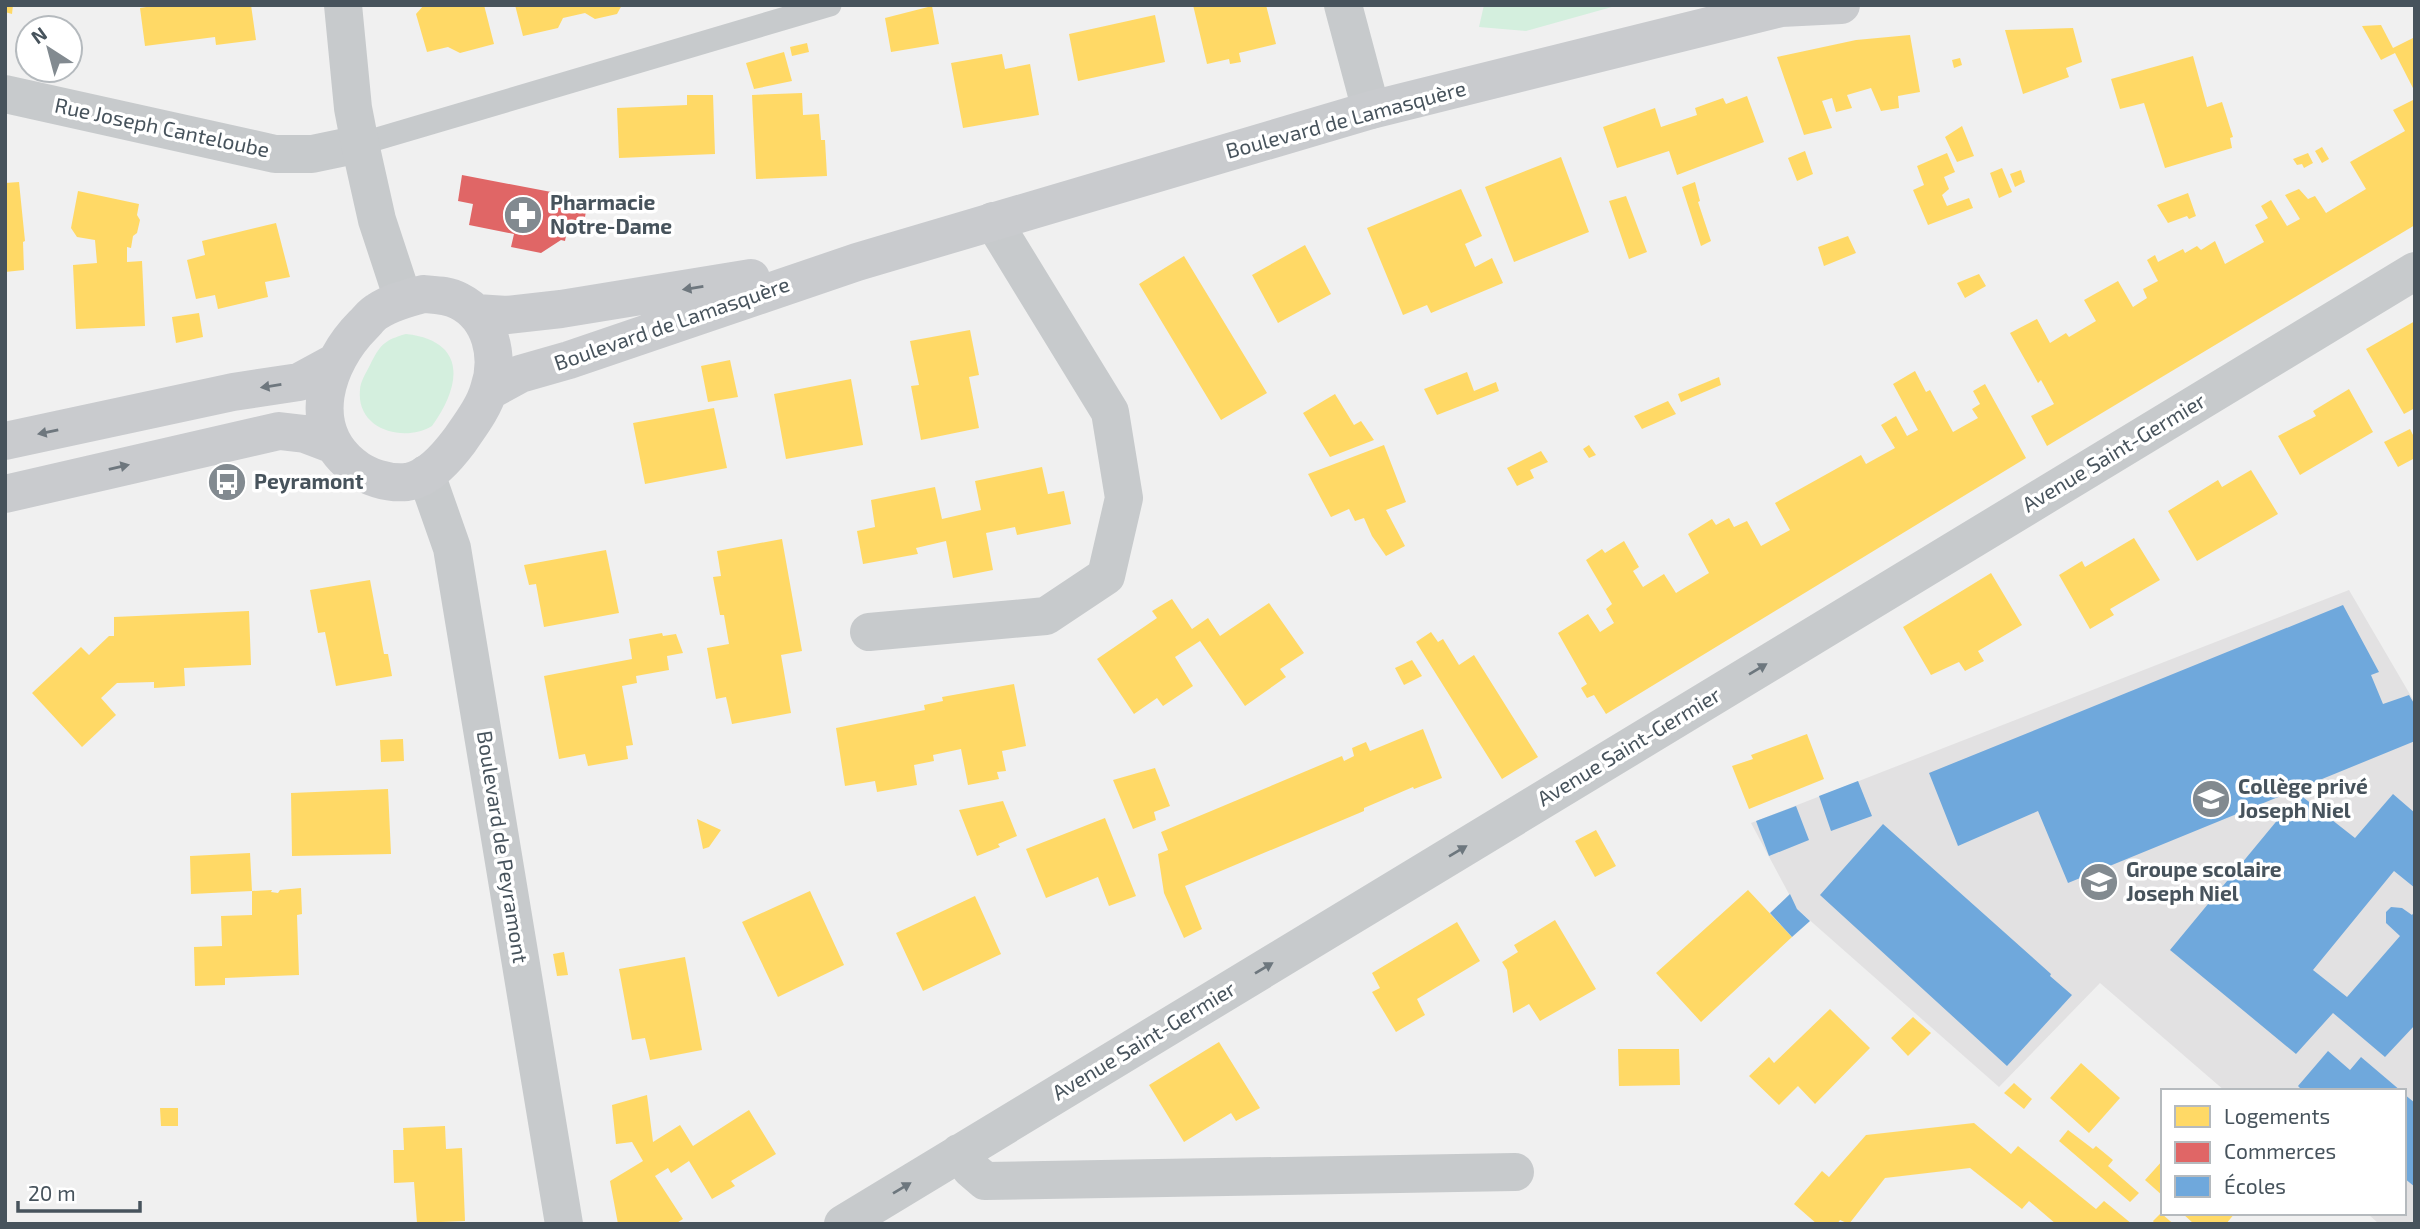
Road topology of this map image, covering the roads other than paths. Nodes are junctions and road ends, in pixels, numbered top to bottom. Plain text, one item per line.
1 (344, 5) edge
2 (830, 5) edge
3 (1343, 5) edge
4 (1841, 5) edge
5 (5, 94) edge
6 (1371, 110) junction
7 (360, 144) junction
8 (993, 221) junction
9 (857, 261) junction
10 (2415, 271) edge
11 (403, 299) junction
12 (476, 313) junction
13 (334, 363) junction
14 (489, 391) junction
15 (5, 441) edge
16 (334, 445) junction
17 (426, 474) junction
18 (5, 494) edge
19 (869, 632) dead end
20 (959, 1153) junction
21 (1515, 1172) dead end
22 (564, 1224) edge
23 (843, 1224) edge

1 - 7 street
2 - 7 lane
3 - 6 street
4 - 6 main road, Boulevard de Lamasquère
5 - 7 street, Rue Joseph Canteloube
6 - 8 main road, Boulevard de Lamasquère
7 - 11 street
8 - 9 main road, Boulevard de Lamasquère
8 - 19 street
9 -> 12 main road, Boulevard de Lamasquère
9 - 14 main road, Boulevard de Lamasquère
20 -> 10 street, Avenue Saint-Germier
11 - 12 main road
11 - 13 main road
12 - 14 main road
13 -> 15 main road
13 - 16 main road
14 - 17 main road
16 - 17 main road
18 -> 16 main road
17 - 22 street, Boulevard de Peyramont
20 - 21 street
23 -> 20 street, Avenue Saint-Germier

